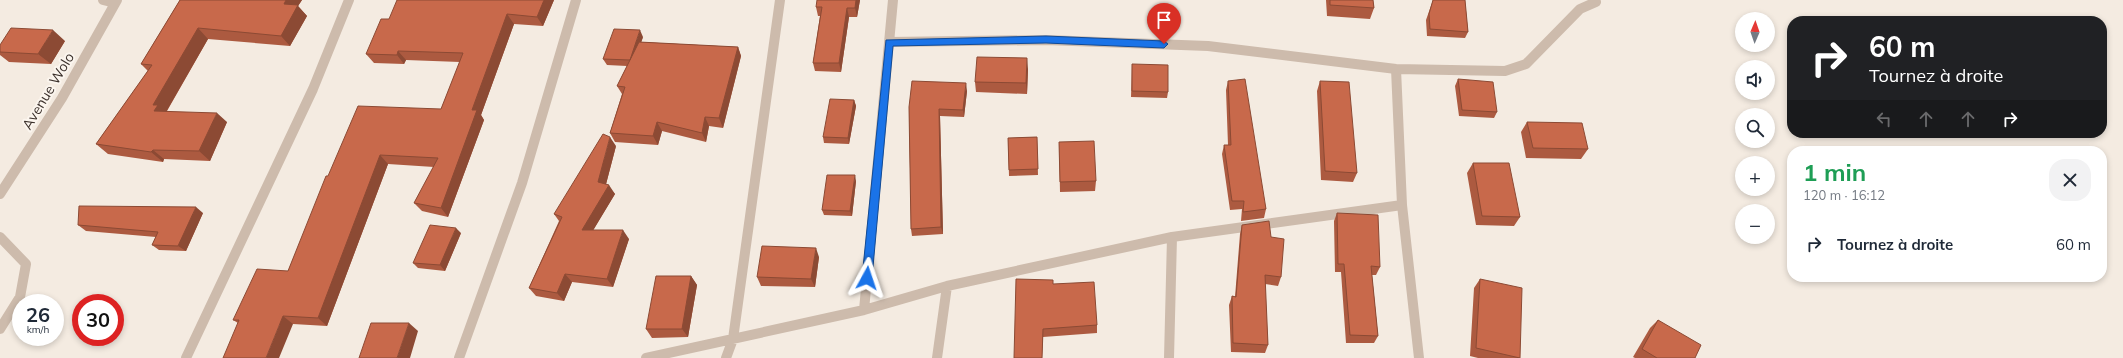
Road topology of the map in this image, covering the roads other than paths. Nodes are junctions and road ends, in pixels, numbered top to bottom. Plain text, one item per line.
1 (103, 0) edge
2 (349, 0) edge
3 (576, 0) edge
4 (780, 0) edge
5 (893, 0) edge
6 (1590, 0) edge
7 (116, 2) edge
8 (889, 42) junction
9 (1396, 69) junction
10 (0, 194) edge
11 (1402, 205) junction
12 (0, 237) edge
13 (1172, 237) junction
14 (947, 286) junction
15 (864, 310) junction
16 (0, 329) edge
17 (733, 339) junction
18 (186, 358) edge
19 (459, 358) edge
20 (646, 358) edge
21 (726, 358) edge
22 (937, 358) edge
23 (1169, 358) edge
24 (1419, 358) edge

1 - 7 street
2 - 18 street
3 - 19 street
4 - 17 street
5 - 8 street
6 - 9 street
7 - 10 street, Avenue Wolo
8 - 9 street
8 - 15 street
9 - 11 street
11 - 13 street
11 - 24 street
12 - 16 street
13 - 14 street
13 - 23 street
14 - 15 street
14 - 22 street
15 - 17 street
17 - 20 street
17 - 21 street

